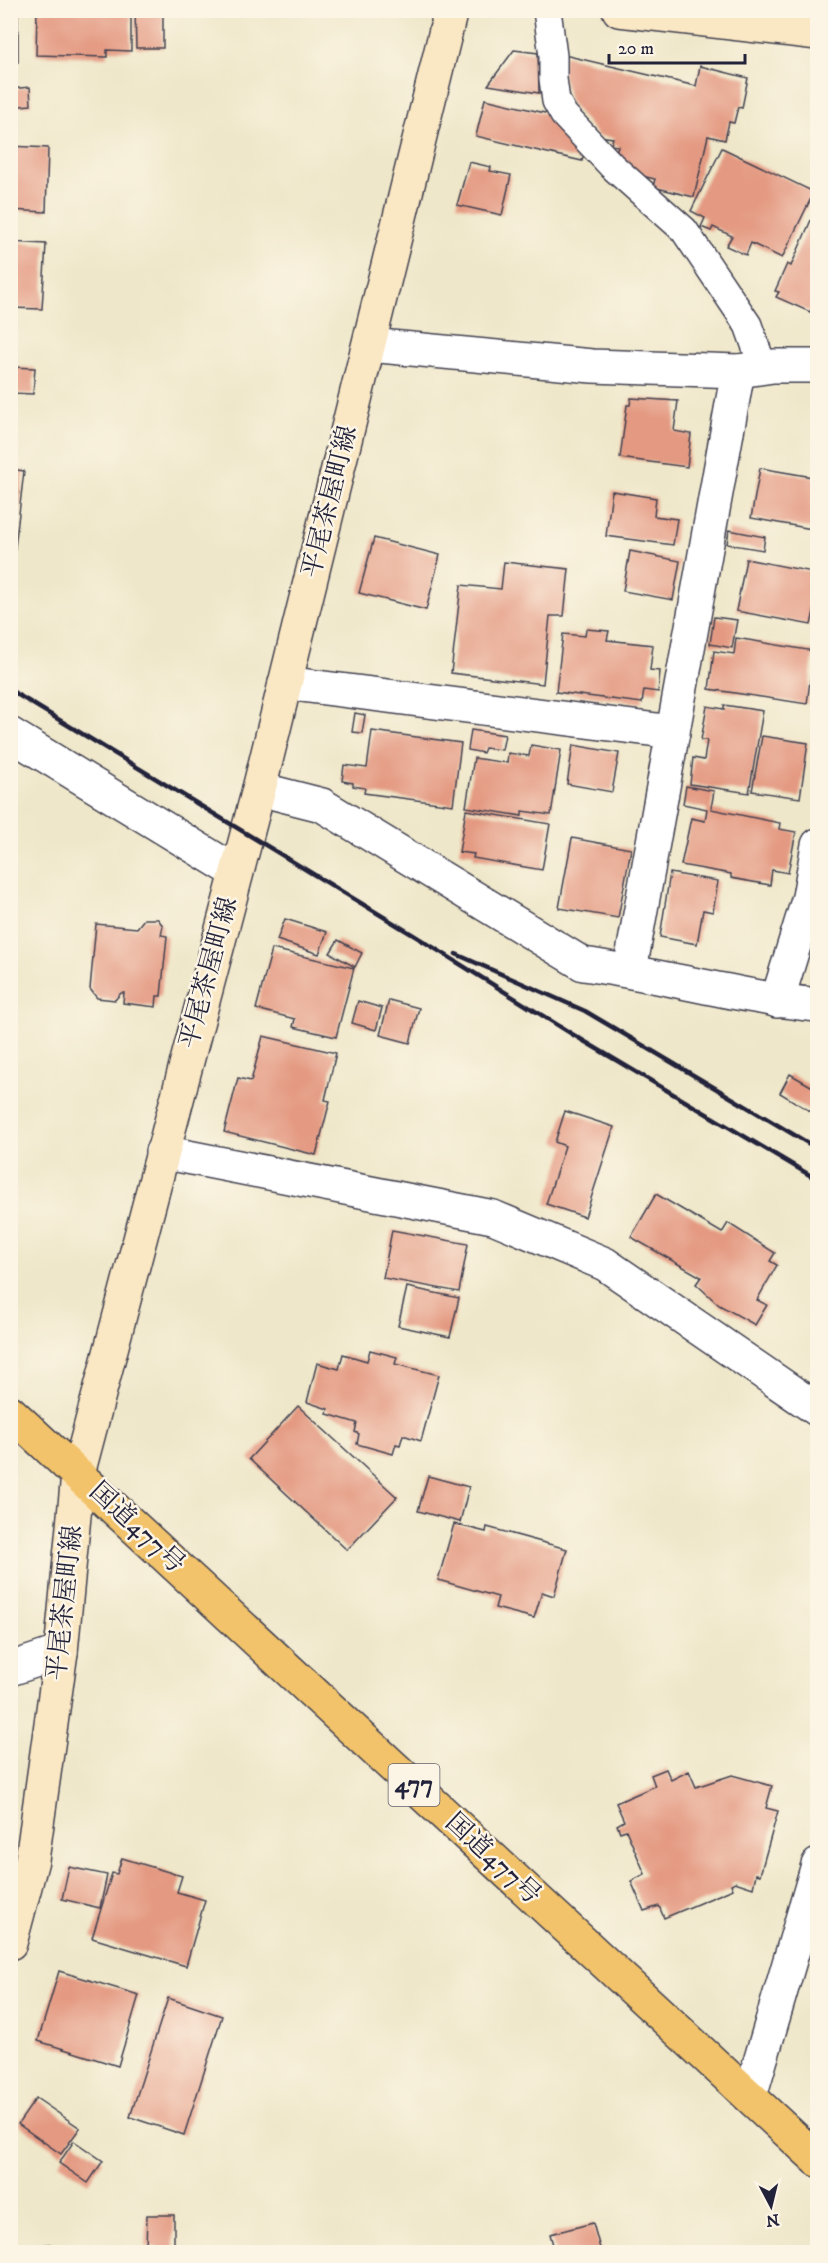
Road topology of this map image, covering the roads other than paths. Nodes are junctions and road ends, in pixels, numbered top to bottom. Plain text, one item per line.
1 (451, 10) edge
2 (547, 10) edge
3 (619, 10) edge
4 (818, 33) edge
5 (369, 345) junction
6 (818, 366) edge
7 (751, 369) junction
8 (285, 683) junction
9 (673, 732) junction
10 (10, 734) edge
11 (259, 789) junction
12 (818, 845) edge
13 (236, 872) junction
14 (630, 970) junction
15 (777, 1001) junction
16 (818, 1005) edge
17 (162, 1152) junction
18 (818, 1410) edge
19 (10, 1412) edge
20 (78, 1474) junction
21 (61, 1652) junction
22 (10, 1670) edge
23 (818, 1865) edge
24 (10, 1943) edge
25 (750, 2096) junction
26 (818, 2160) edge

1 - 5 main road, 平尾茶屋町線
2 - 7 lane
3 - 4 main road
5 - 7 street
5 - 8 main road, 平尾茶屋町線
6 - 7 street
7 - 9 street
8 - 9 street
8 - 11 main road, 平尾茶屋町線
9 - 14 street
10 - 13 street
11 - 13 main road, 平尾茶屋町線
11 - 14 street
12 - 15 street
13 - 17 main road, 平尾茶屋町線
14 - 15 street
15 - 16 street
17 - 18 street
17 - 20 main road, 平尾茶屋町線
19 - 20 highway, 国道477号 / 477
20 - 21 main road, 平尾茶屋町線
20 - 25 highway, 国道477号 / 477
21 - 22 street
21 - 24 main road, 平尾茶屋町線
23 - 25 street
25 - 26 highway, 国道477号 / 477

